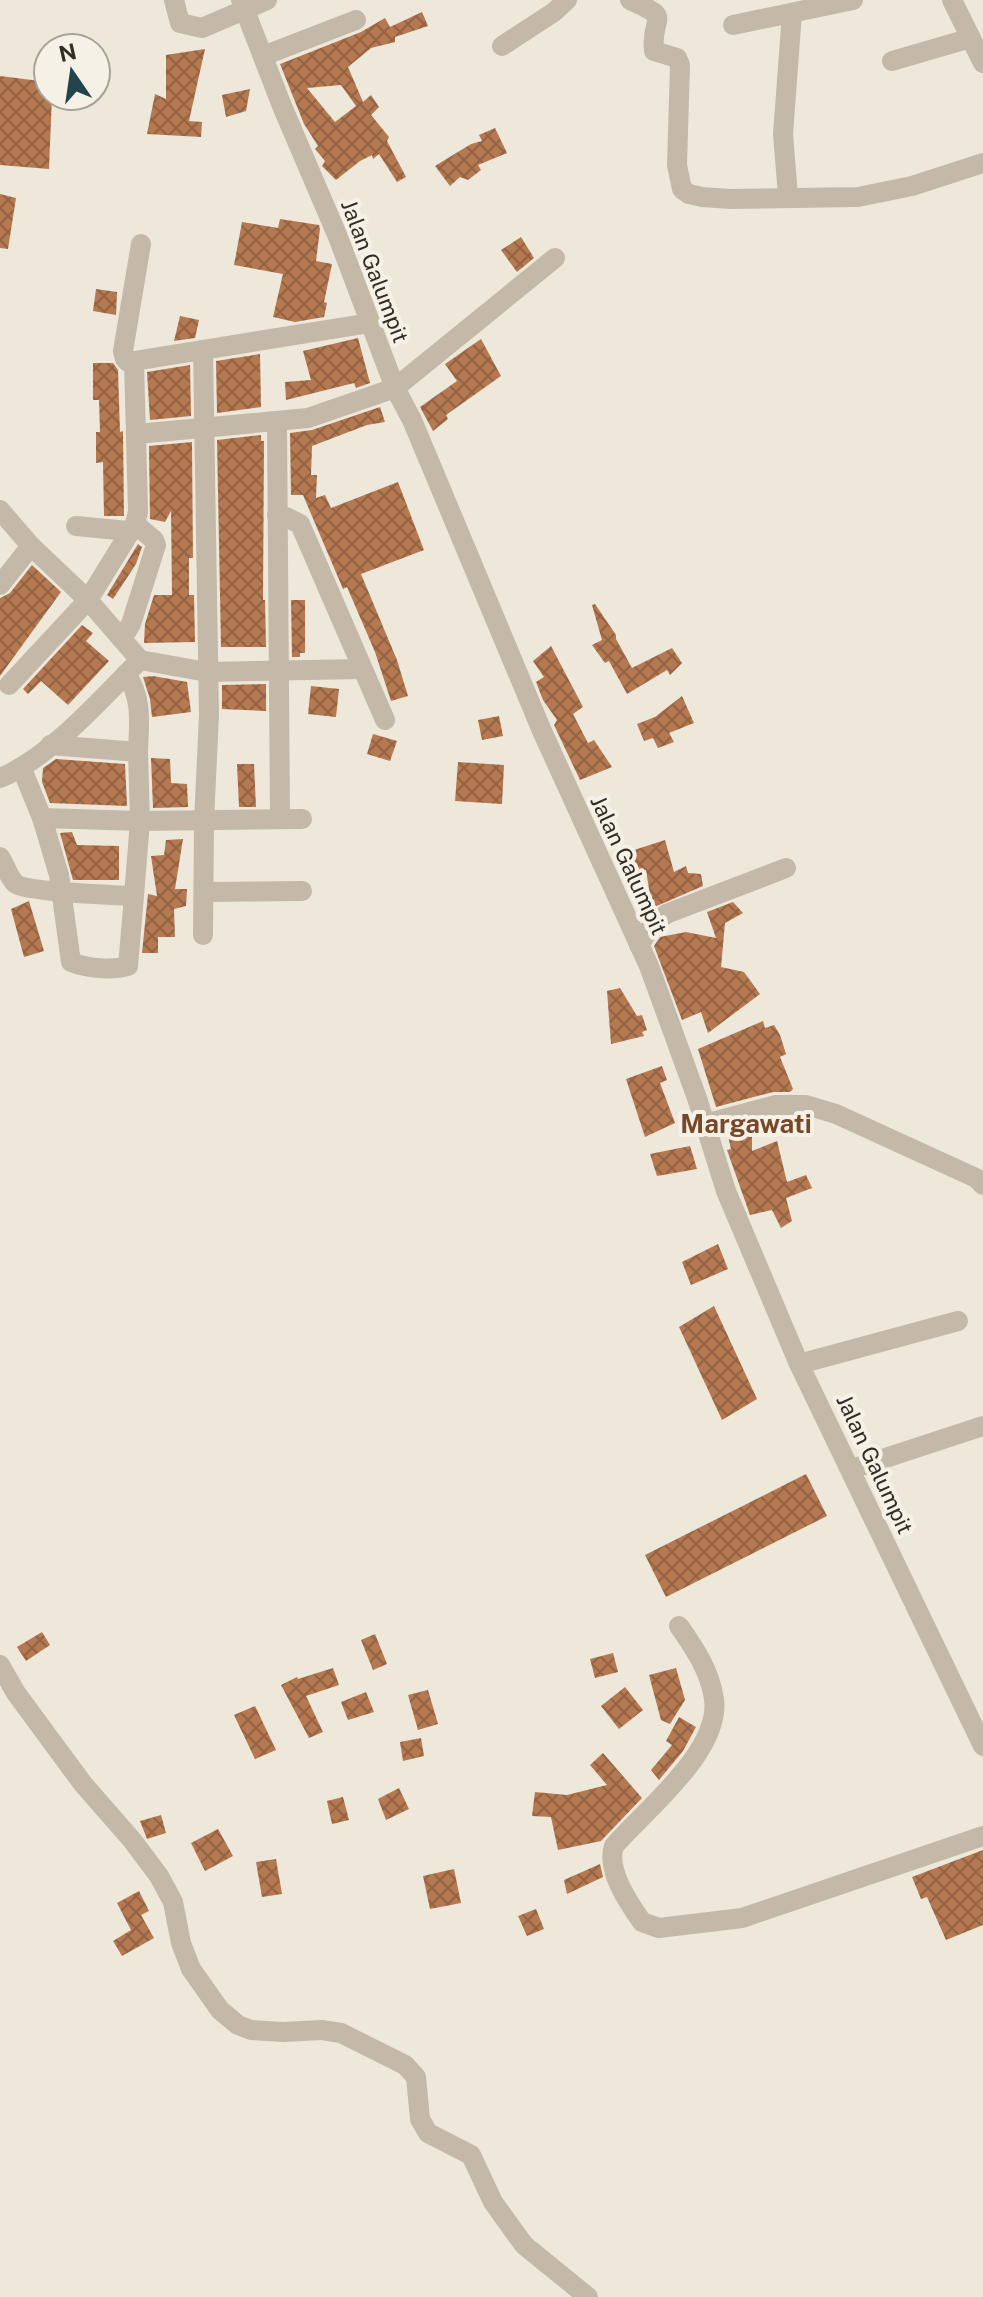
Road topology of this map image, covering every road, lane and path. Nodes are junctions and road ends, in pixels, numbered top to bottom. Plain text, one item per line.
1 (174, 0) edge
2 (267, 0) edge
3 (567, 0) edge
4 (630, 0) edge
5 (853, 0) edge
6 (952, 0) edge
7 (243, 5) edge
8 (656, 5) edge
9 (792, 13) junction
10 (356, 20) dead end
11 (733, 25) dead end
12 (961, 41) junction
13 (502, 46) dead end
14 (263, 56) junction
15 (892, 61) dead end
16 (983, 63) edge
17 (983, 163) edge
18 (788, 196) junction
19 (141, 244) dead end
20 (555, 258) dead end
21 (370, 323) junction
22 (203, 350) junction
23 (134, 362) junction
24 (395, 388) junction
25 (277, 423) junction
26 (206, 427) junction
27 (137, 434) junction
28 (0, 510) edge
29 (277, 515) junction
30 (76, 526) dead end
31 (132, 528) junction
32 (31, 546) junction
33 (0, 585) edge
34 (88, 600) junction
35 (122, 639) junction
36 (133, 667) junction
37 (278, 669) junction
38 (362, 669) junction
39 (207, 672) junction
40 (9, 685) dead end
41 (385, 720) dead end
42 (50, 745) junction
43 (138, 752) junction
44 (22, 769) junction
45 (0, 778) edge
46 (42, 818) junction
47 (280, 819) junction
48 (302, 819) dead end
49 (140, 821) junction
50 (204, 821) junction
51 (0, 857) edge
52 (786, 868) dead end
53 (302, 891) dead end
54 (60, 892) junction
55 (205, 892) junction
56 (134, 896) junction
57 (203, 935) dead end
58 (639, 945) junction
59 (705, 1124) junction
60 (983, 1185) edge
61 (958, 1321) dead end
62 (799, 1364) junction
63 (983, 1426) edge
64 (852, 1469) junction
65 (679, 1626) dead end
66 (0, 1665) edge
67 (983, 1746) edge
68 (983, 1836) edge
69 (588, 2297) edge

1 - 7 street
2 - 7 street
3 - 13 street
4 - 8 street
5 - 9 street
6 - 12 street
7 - 14 street, Jalan Galumpit
8 - 18 street
9 - 11 street
9 - 18 street
10 - 14 street
12 - 15 street
12 - 16 street
14 - 21 street, Jalan Galumpit
17 - 18 street
19 - 23 street
20 - 24 street
21 - 22 street
21 - 24 street, Jalan Galumpit
22 - 23 street
22 - 26 street
23 - 27 street
24 - 25 street
24 - 58 street, Jalan Galumpit
25 - 26 street
25 - 29 street
26 - 27 street
26 - 39 street
27 - 31 street
28 - 32 street
29 - 37 street
29 - 38 street
30 - 31 street
31 - 34 street
31 - 35 street
32 - 33 street
32 - 34 street
34 - 35 street
34 - 40 street
35 - 36 street
36 - 39 street
36 - 42 street
36 - 43 street
37 - 38 street
37 - 39 street
37 - 47 street
38 - 41 street
39 - 50 street
42 - 43 street
42 - 44 street
43 - 49 street
44 - 45 street
44 - 46 street
46 - 49 street
46 - 54 street
47 - 48 street
47 - 50 street
49 - 50 street
49 - 56 street
50 - 55 street
51 - 54 street
52 - 58 street
53 - 55 street
54 - 56 street
54 - 56 street
55 - 57 street
58 - 59 street, Jalan Galumpit
59 - 60 street
59 - 62 street, Jalan Galumpit
61 - 62 street
62 - 64 street, Jalan Galumpit
63 - 64 street
64 - 67 street, Jalan Galumpit
65 - 68 street
66 - 69 street

